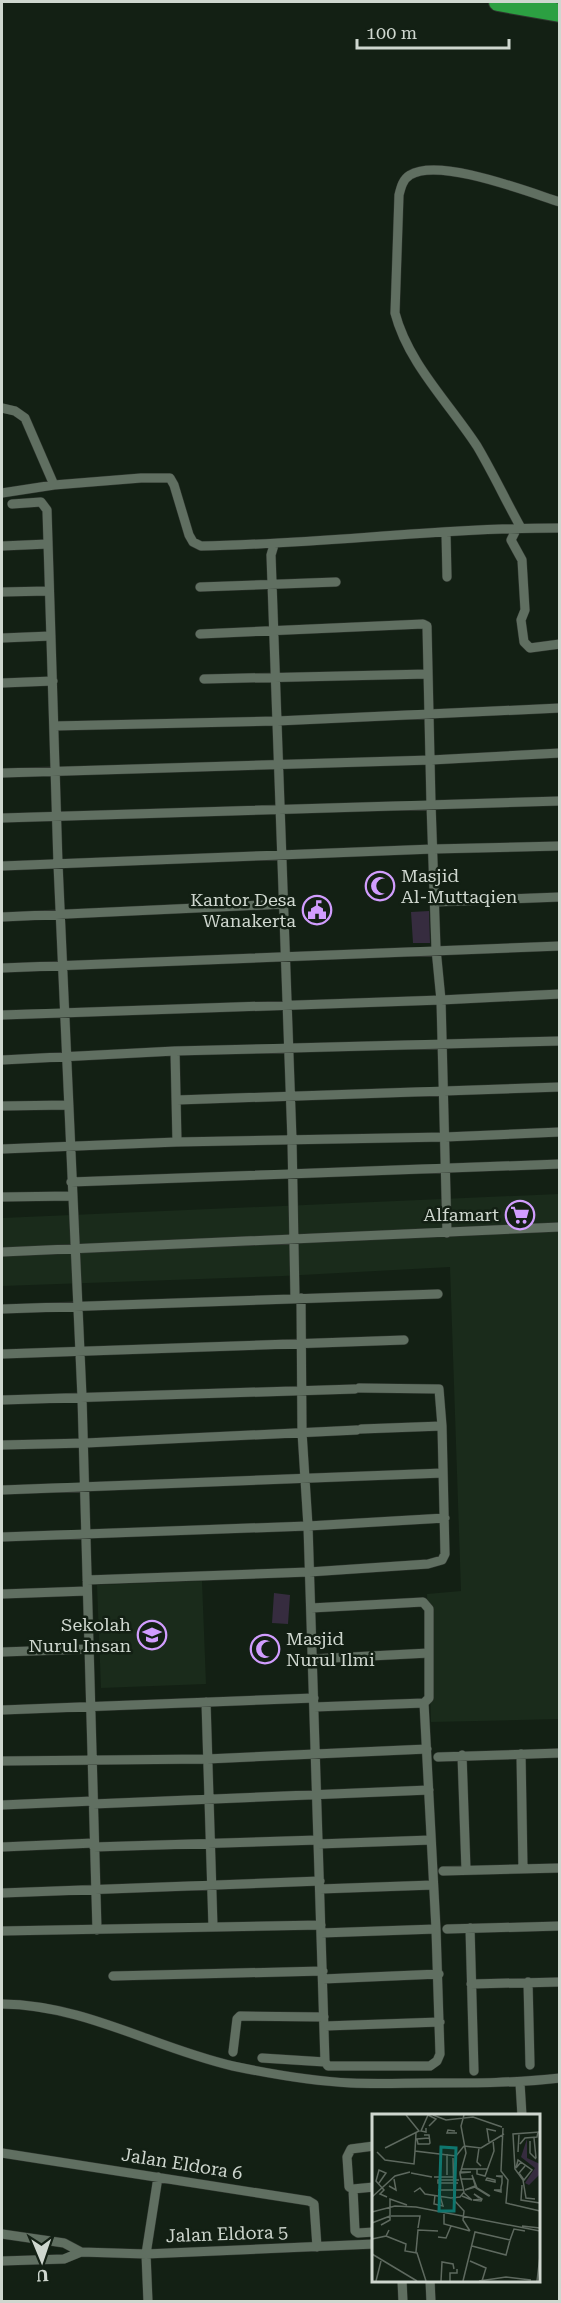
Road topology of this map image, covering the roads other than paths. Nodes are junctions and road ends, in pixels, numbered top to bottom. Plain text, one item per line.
1 (498, 2) edge
2 (560, 13) edge
3 (560, 202) edge
4 (2, 408) edge
5 (54, 485) junction
6 (2, 493) edge
7 (12, 504) dead end
8 (519, 528) junction
9 (560, 528) edge
10 (446, 533) junction
11 (48, 543) junction
12 (274, 545) junction
13 (2, 546) edge
14 (447, 577) dead end
15 (336, 582) dead end
16 (272, 584) junction
17 (200, 587) dead end
18 (48, 591) junction
19 (2, 592) edge
20 (274, 631) junction
21 (200, 634) dead end
22 (51, 636) junction
23 (2, 638) edge
24 (560, 644) edge
25 (428, 674) junction
26 (275, 676) junction
27 (204, 679) dead end
28 (53, 681) junction
29 (2, 683) edge
30 (560, 708) edge
31 (429, 714) junction
32 (277, 721) junction
33 (54, 726) junction
34 (560, 753) edge
35 (431, 760) junction
36 (279, 764) junction
37 (56, 771) junction
38 (2, 773) edge
39 (560, 801) edge
40 (431, 804) junction
41 (280, 811) junction
42 (57, 816) junction
43 (2, 818) edge
44 (560, 846) edge
45 (433, 849) junction
46 (282, 855) junction
47 (58, 864) junction
48 (2, 866) edge
49 (560, 897) edge
50 (434, 902) junction
51 (284, 904) junction
52 (60, 913) junction
53 (2, 917) edge
54 (560, 946) edge
55 (436, 950) junction
56 (286, 956) junction
57 (63, 965) junction
58 (2, 968) edge
59 (560, 994) edge
60 (441, 1000) junction
61 (287, 1004) junction
62 (64, 1013) junction
63 (2, 1015) edge
64 (560, 1041) edge
65 (442, 1045) junction
66 (289, 1048) junction
67 (175, 1052) junction
68 (66, 1057) junction
69 (2, 1060) edge
70 (560, 1087) edge
71 (443, 1091) junction
72 (291, 1097) junction
73 (177, 1100) junction
74 (68, 1105) junction
75 (2, 1106) edge
76 (560, 1132) edge
77 (445, 1137) junction
78 (292, 1140) junction
79 (177, 1142) junction
80 (70, 1147) junction
81 (2, 1149) edge
82 (560, 1164) edge
83 (445, 1170) junction
84 (293, 1174) junction
85 (71, 1182) junction
86 (72, 1196) junction
87 (2, 1197) edge
88 (560, 1227) edge
89 (447, 1233) junction
90 (294, 1240) junction
91 (75, 1249) junction
92 (2, 1252) edge
93 (438, 1294) dead end
94 (298, 1298) junction
95 (77, 1307) junction
96 (2, 1309) edge
97 (404, 1340) dead end
98 (302, 1344) junction
99 (79, 1351) junction
100 (2, 1354) edge
101 (303, 1390) junction
102 (82, 1397) junction
103 (2, 1400) edge
104 (442, 1426) junction
105 (302, 1432) junction
106 (83, 1443) junction
107 (2, 1445) edge
108 (443, 1473) junction
109 (305, 1479) junction
110 (85, 1487) junction
111 (2, 1490) edge
112 (445, 1518) junction
113 (308, 1526) junction
114 (86, 1534) junction
115 (2, 1537) edge
116 (309, 1572) junction
117 (87, 1580) junction
118 (87, 1592) junction
119 (2, 1594) edge
120 (311, 1608) junction
121 (89, 1649) junction
122 (2, 1653) edge
123 (429, 1653) junction
124 (312, 1659) junction
125 (206, 1702) junction
126 (314, 1703) junction
127 (424, 1703) junction
128 (90, 1707) junction
129 (2, 1710) edge
130 (428, 1749) junction
131 (560, 1753) edge
132 (315, 1754) junction
133 (521, 1754) junction
134 (462, 1755) junction
135 (438, 1757) dead end
136 (92, 1759) junction
137 (207, 1759) junction
138 (2, 1761) edge
139 (429, 1790) junction
140 (317, 1796) junction
141 (209, 1800) junction
142 (93, 1803) junction
143 (2, 1805) edge
144 (431, 1840) junction
145 (318, 1842) junction
146 (210, 1843) junction
147 (94, 1845) junction
148 (2, 1846) edge
149 (560, 1868) edge
150 (523, 1869) junction
151 (466, 1870) junction
152 (442, 1871) dead end
153 (211, 1885) junction
154 (320, 1885) junction
155 (432, 1885) junction
156 (95, 1890) junction
157 (2, 1893) edge
158 (560, 1926) edge
159 (213, 1927) junction
160 (470, 1928) junction
161 (321, 1929) junction
162 (436, 1929) junction
163 (447, 1929) dead end
164 (97, 1930) junction
165 (2, 1931) edge
166 (439, 1974) junction
167 (323, 1975) junction
168 (112, 1976) dead end
169 (528, 1982) junction
170 (560, 1982) edge
171 (471, 1984) junction
172 (2, 2004) edge
173 (324, 2022) junction
174 (440, 2022) junction
175 (233, 2052) dead end
176 (262, 2058) dead end
177 (324, 2062) junction
178 (530, 2065) dead end
179 (474, 2071) dead end
180 (560, 2078) edge
181 (520, 2083) junction
182 (522, 2114) edge
183 (372, 2146) edge
184 (2, 2153) edge
185 (158, 2177) junction
186 (372, 2187) edge
187 (352, 2189) junction
188 (372, 2232) edge
189 (2, 2234) edge
190 (372, 2244) edge
191 (316, 2247) junction
192 (81, 2252) junction
193 (146, 2254) junction
194 (2, 2261) edge
195 (402, 2282) edge
196 (430, 2282) edge
197 (148, 2301) edge
198 (403, 2301) edge
199 (430, 2301) edge

1 - 2 highway
3 - 8 street
4 - 5 street
5 - 6 street
5 - 12 street
7 - 11 street
8 - 9 street
8 - 10 street
8 - 24 street
10 - 12 street
10 - 14 street
11 - 13 street
11 - 18 street
12 - 16 street
15 - 16 street
16 - 17 street
16 - 20 street
18 - 19 street
18 - 22 street
20 - 21 street
20 - 25 street
20 - 26 street
22 - 23 street
22 - 28 street
25 - 26 street
25 - 31 street
26 - 27 street
26 - 32 street
28 - 29 street
28 - 33 street
30 - 31 street
31 - 32 street
31 - 35 street
32 - 33 street
32 - 36 street
33 - 37 street
34 - 35 street
35 - 36 street
35 - 40 street
36 - 37 street
36 - 41 street
37 - 38 street
37 - 42 street
39 - 40 street
40 - 41 street
40 - 45 street
41 - 42 street
41 - 46 street
42 - 43 street
42 - 47 street
44 - 45 street
45 - 46 street
45 - 50 street
46 - 47 street
46 - 51 street
47 - 48 street
47 - 52 street
49 - 50 street
50 - 55 street
51 - 52 street
51 - 56 street
52 - 53 street
52 - 57 street
54 - 55 street
55 - 56 street
55 - 60 street
56 - 57 street
56 - 61 street
57 - 58 street
57 - 62 street
59 - 60 street
60 - 61 street
60 - 65 street
61 - 62 street
61 - 66 street
62 - 63 street
62 - 68 street
64 - 65 street
65 - 66 street
65 - 71 street
66 - 67 street
66 - 72 street
67 - 68 street
67 - 73 street
68 - 69 street
68 - 74 street
70 - 71 street
71 - 72 street
71 - 77 street
72 - 73 street
72 - 78 street
73 - 79 street
74 - 75 street
74 - 80 street
76 - 77 street
77 - 78 street
77 - 83 street
78 - 79 street
78 - 84 street
79 - 80 street
80 - 81 street
80 - 85 street
82 - 83 street
83 - 84 street
83 - 89 street
84 - 85 street
84 - 90 street
85 - 86 street
86 - 87 street
86 - 91 street
88 - 89 street
89 - 90 street
90 - 91 street
90 - 94 street
91 - 92 street
91 - 95 street
93 - 94 street
94 - 95 street
94 - 98 street
95 - 96 street
95 - 99 street
97 - 98 street
98 - 99 street
98 - 101 street
99 - 100 street
99 - 102 street
101 - 102 street
101 - 104 street
101 - 105 street
102 - 103 street
102 - 106 street
104 - 105 street
104 - 108 street
105 - 106 street
105 - 109 street
106 - 107 street
106 - 110 street
108 - 109 street
108 - 112 street
109 - 110 street
109 - 113 street
110 - 111 street
110 - 114 street
112 - 113 street
112 - 116 street
113 - 114 street
113 - 116 street
114 - 115 street
114 - 117 street
116 - 117 street
116 - 120 street
117 - 118 street
118 - 119 street
118 - 121 street
120 - 123 street
120 - 124 street
121 - 122 street
121 - 128 street
123 - 124 street
123 - 127 street
124 - 126 street
125 - 126 street
125 - 128 street
125 - 137 street
126 - 127 street
126 - 132 street
127 - 130 street
128 - 129 street
128 - 136 street
130 - 132 street
130 - 139 street
131 - 133 street
132 - 137 street
132 - 140 street
133 - 134 street
133 - 150 street
134 - 135 street
134 - 151 street
136 - 137 street
136 - 138 street
136 - 142 street
137 - 141 street
139 - 140 street
139 - 144 street
140 - 141 street
140 - 145 street
141 - 142 street
141 - 146 street
142 - 143 street
142 - 147 street
144 - 145 street
144 - 155 street
145 - 146 street
145 - 154 street
146 - 147 street
146 - 153 street
147 - 148 street
147 - 156 street
149 - 150 street
150 - 151 street
151 - 152 street
153 - 154 street
153 - 156 street
153 - 159 street
154 - 155 street
154 - 161 street
155 - 162 street
156 - 157 street
156 - 164 street
158 - 160 street
159 - 161 street
159 - 164 street
160 - 163 street
160 - 171 street
161 - 162 street
161 - 167 street
162 - 166 street
164 - 165 street
166 - 167 street
166 - 174 street
167 - 168 street
167 - 173 street
169 - 170 street
169 - 171 street
169 - 178 street
171 - 179 street
172 - 181 street
173 - 174 street
173 - 175 street
173 - 177 street
174 - 177 street
176 - 177 street
180 - 181 street
181 - 182 street
183 - 187 street
184 - 185 street, Jalan Eldora 6
185 - 191 street, Jalan Eldora 6
185 - 193 street
186 - 187 street
187 - 188 street
189 - 192 street, Jalan Eldora 5
190 - 191 street, Jalan Eldora 5
191 - 193 street, Jalan Eldora 5
192 - 193 street, Jalan Eldora 5
192 - 194 street, Jalan Eldora 5
193 - 197 street
195 - 198 street
196 - 199 street

